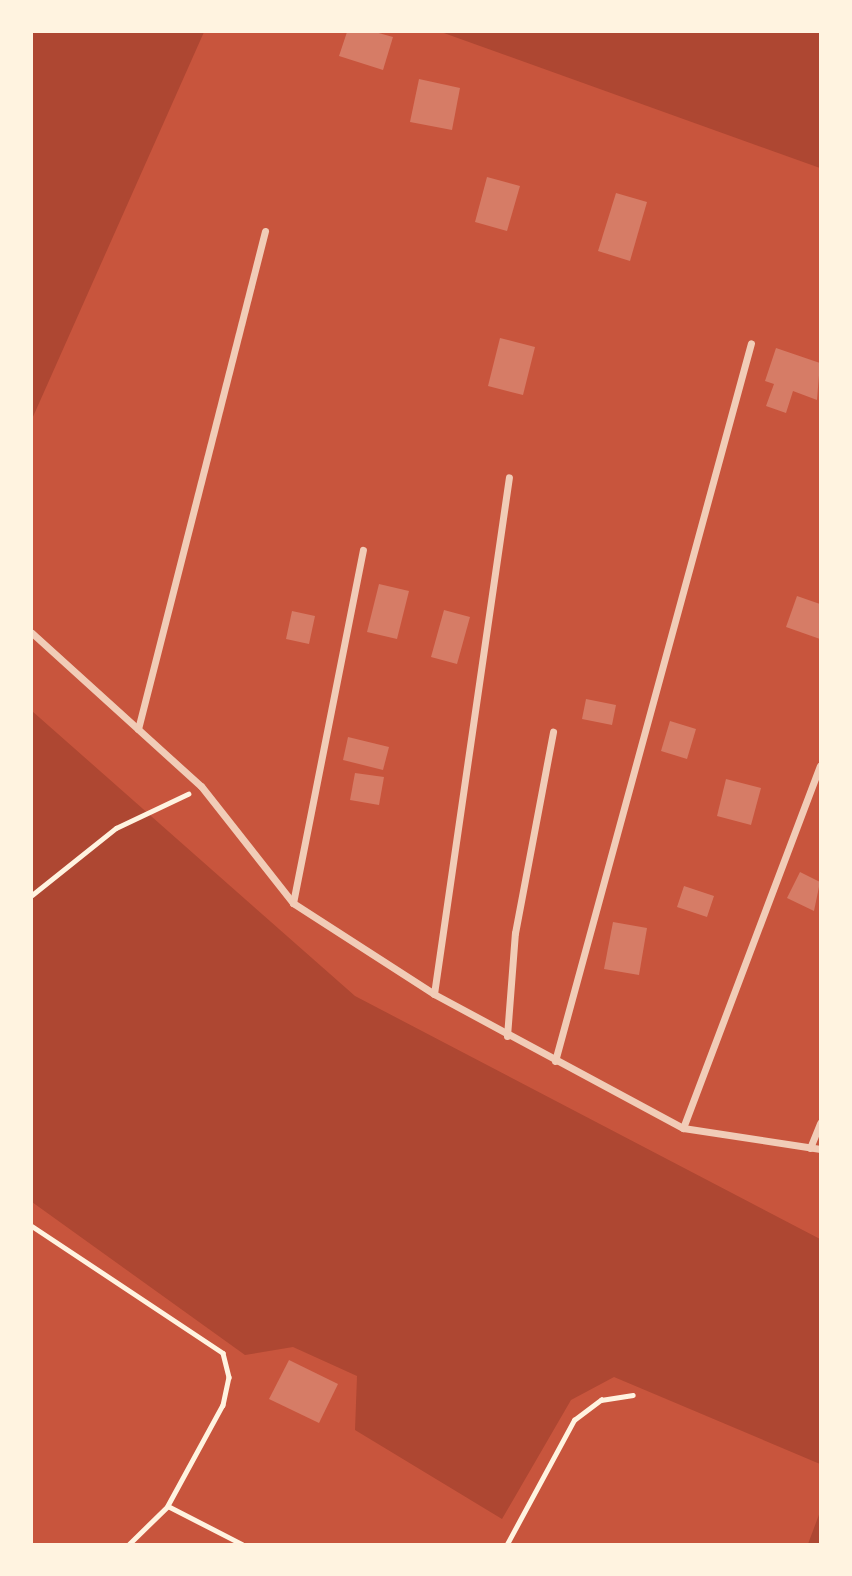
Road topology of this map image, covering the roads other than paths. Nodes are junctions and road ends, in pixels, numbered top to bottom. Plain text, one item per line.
1 (265, 232) dead end
2 (751, 343) dead end
3 (509, 477) dead end
4 (363, 550) dead end
5 (32, 633) edge
6 (138, 729) junction
7 (553, 732) dead end
8 (821, 766) edge
9 (293, 903) junction
10 (434, 994) junction
11 (507, 1036) junction
12 (555, 1061) junction
13 (821, 1123) edge
14 (683, 1128) junction
15 (810, 1148) junction
16 (821, 1149) edge

1 - 6 street
2 - 12 street
3 - 10 street
4 - 9 street
5 - 6 street
6 - 9 street
7 - 11 street
8 - 14 street
9 - 10 street
10 - 11 street
11 - 12 street
12 - 14 street
13 - 15 street
14 - 15 street
15 - 16 street

